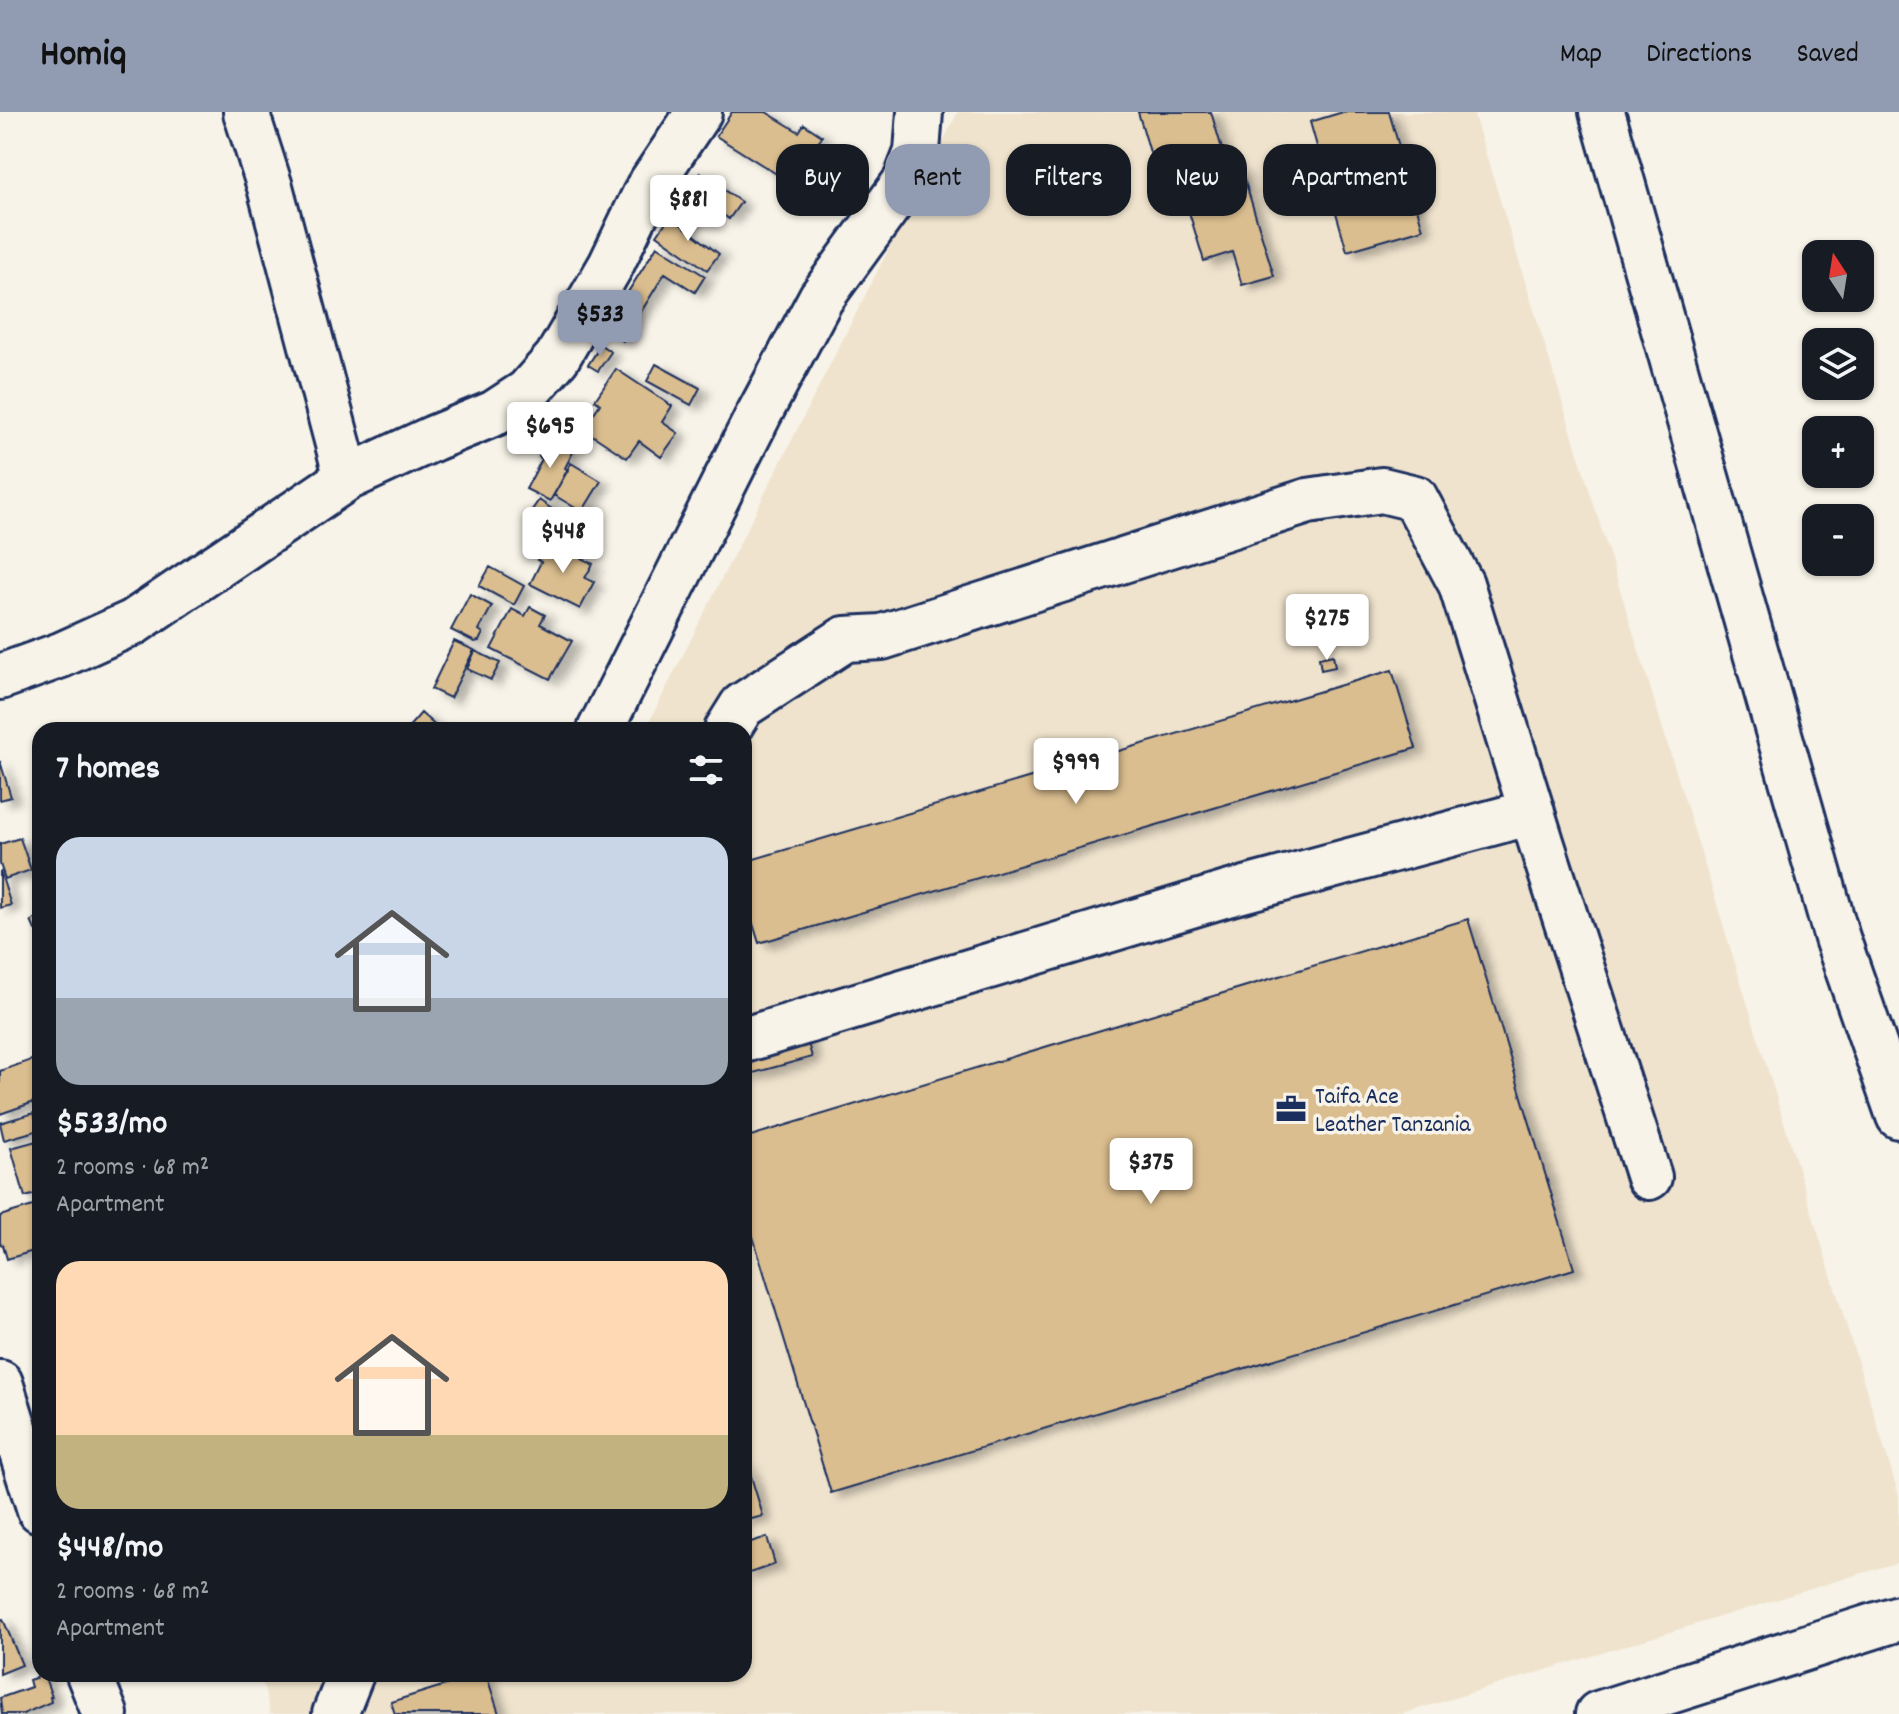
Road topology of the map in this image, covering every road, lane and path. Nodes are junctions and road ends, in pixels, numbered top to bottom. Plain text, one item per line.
1 (246, 112) edge
2 (699, 112) edge
3 (920, 112) edge
4 (1602, 112) edge
5 (347, 478) junction
6 (0, 677) edge
7 (604, 722) edge
8 (732, 722) edge
9 (1532, 812) junction
10 (752, 1038) edge
11 (1899, 1116) edge
12 (1649, 1177) dead end
13 (0, 1383) edge
14 (32, 1485) edge
15 (1899, 1618) edge
16 (92, 1682) edge
17 (348, 1682) edge
18 (105, 1714) edge
19 (335, 1714) edge
20 (1598, 1714) edge

1 - 5 street
2 - 5 street
3 - 7 street
4 - 11 street
5 - 6 street
8 - 9 street
9 - 10 street
9 - 12 street
13 - 14 street
15 - 20 street
16 - 18 street
17 - 19 street

